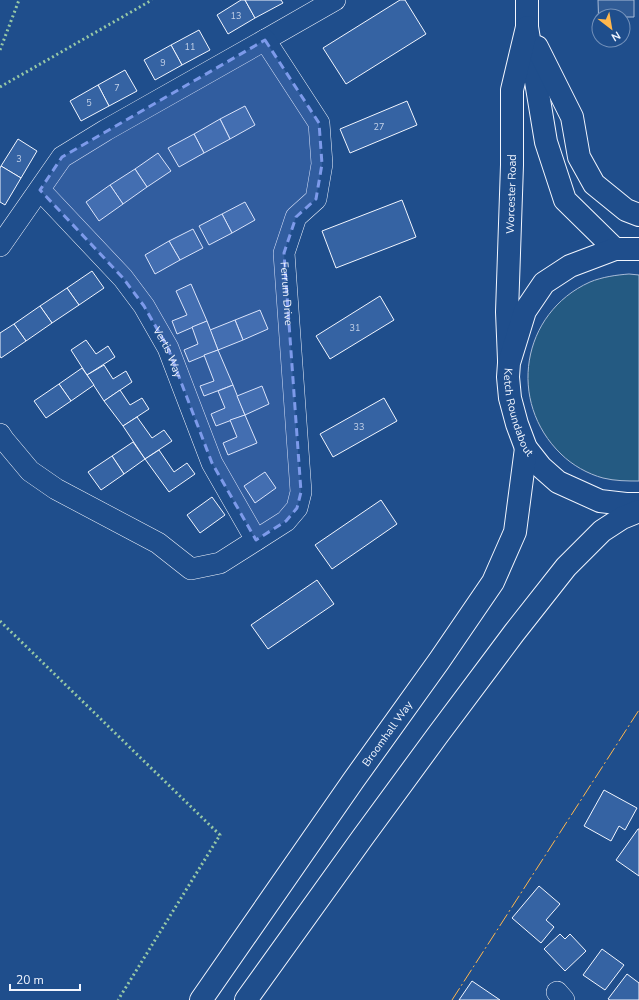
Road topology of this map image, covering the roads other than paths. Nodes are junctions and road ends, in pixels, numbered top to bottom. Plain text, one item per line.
1 (335, 0) edge
2 (527, 0) edge
3 (527, 27) junction
4 (266, 40) junction
5 (40, 190) junction
6 (639, 215) edge
7 (0, 246) edge
8 (615, 249) junction
9 (639, 249) edge
10 (509, 363) junction
11 (0, 434) edge
12 (526, 448) junction
13 (639, 504) edge
14 (639, 511) edge
15 (256, 540) junction
16 (201, 1000) edge
17 (246, 1000) edge

1 - 4 street
2 - 3 main road, Worcester Road
3 - 6 main road
3 - 8 main road, Worcester Road
3 - 10 main road, Worcester Road
4 - 5 street
4 - 15 street, Ferrum Drive
5 - 7 street
5 - 15 street, Vertis Way
8 - 9 main road, Ketch Roundabout
8 - 10 main road, Ketch Roundabout
10 - 12 main road, Ketch Roundabout
11 - 15 street, Ferrum Drive
12 - 13 main road, Ketch Roundabout
12 - 16 main road, Broomhall Way
14 - 17 main road

